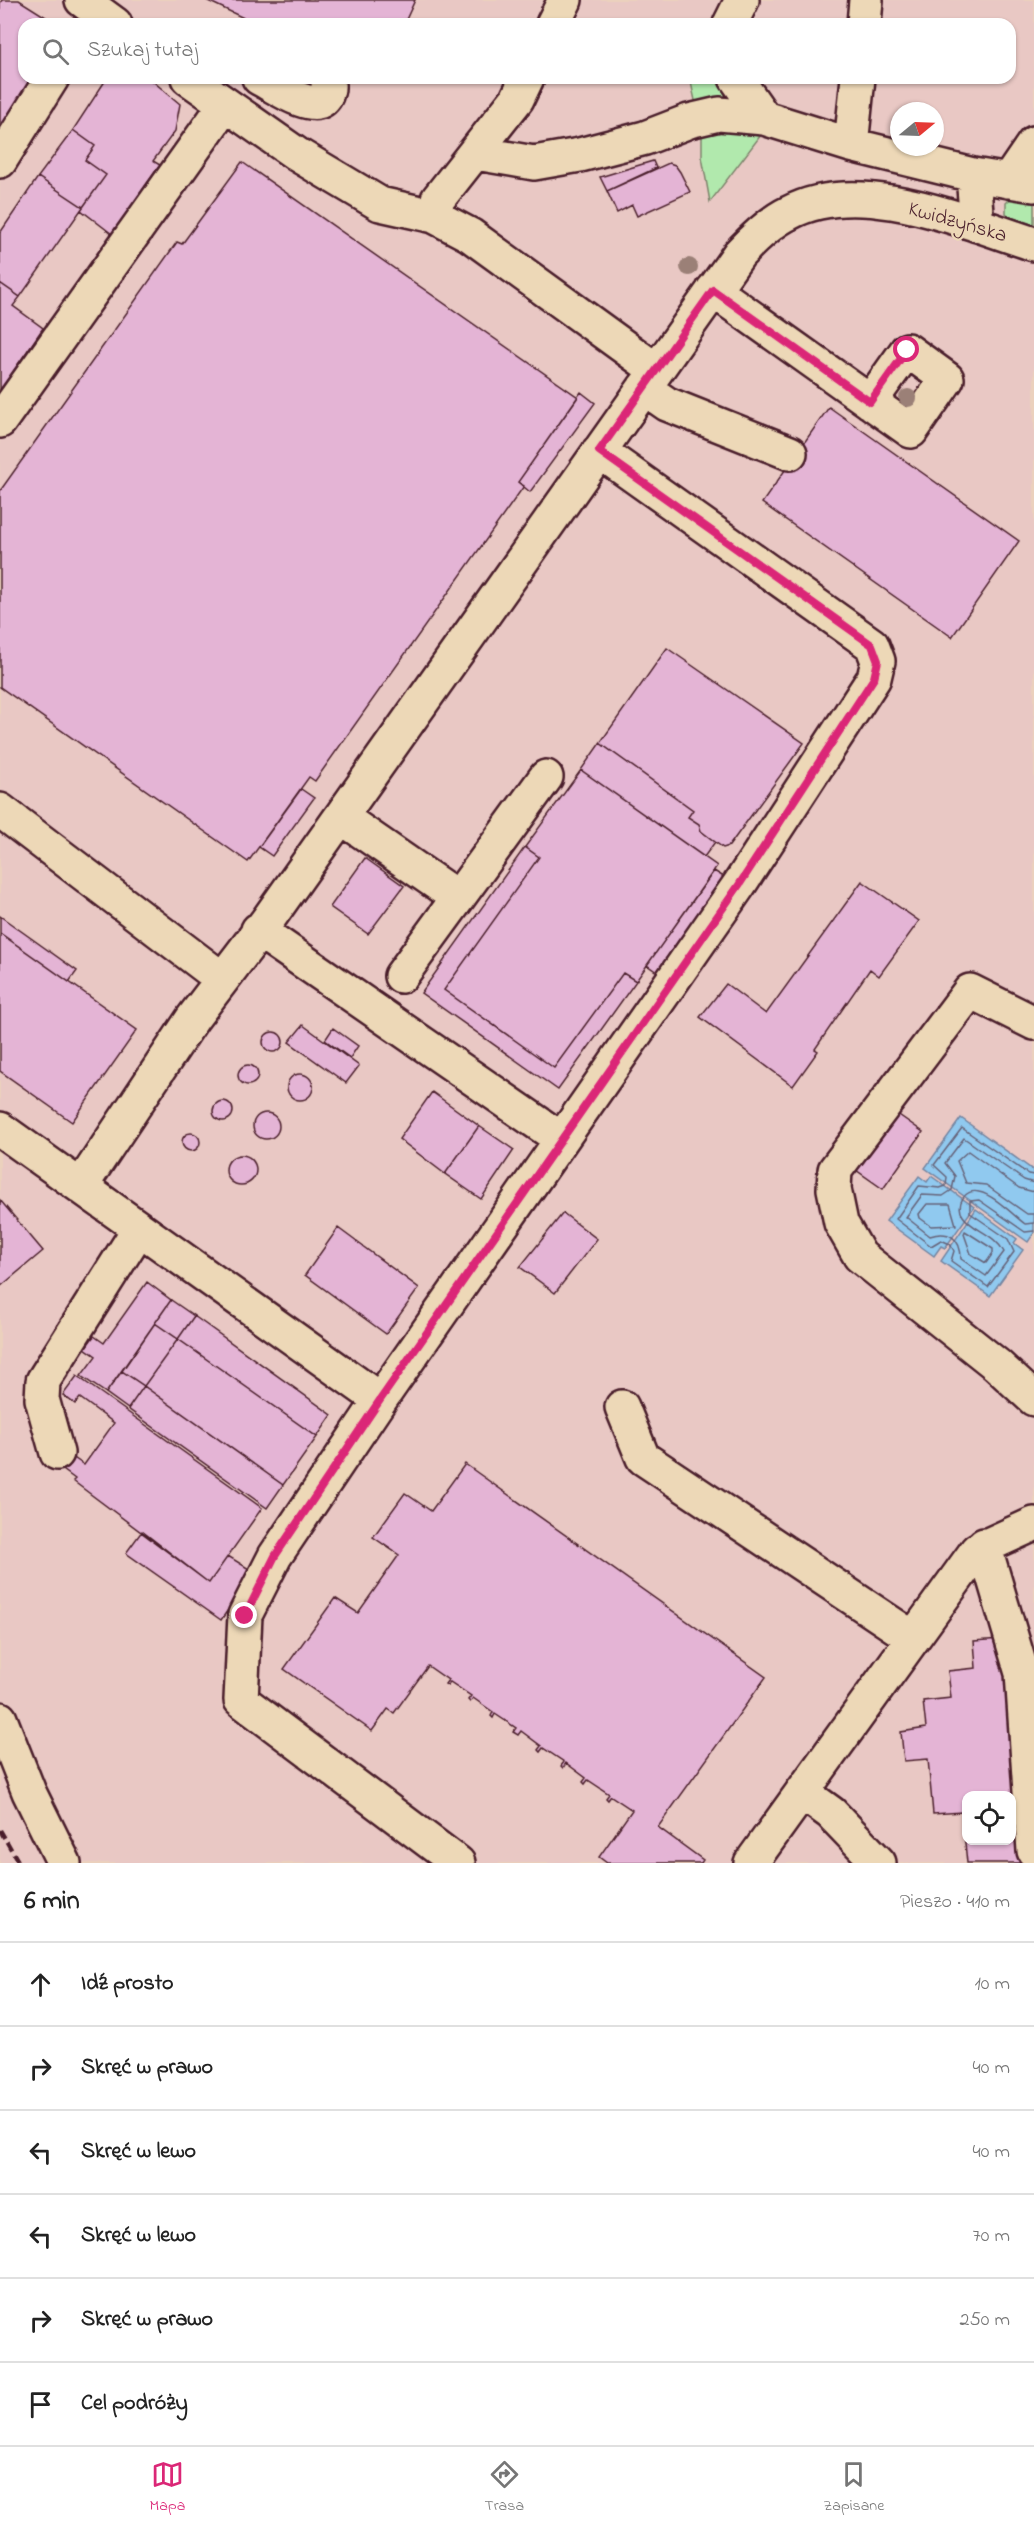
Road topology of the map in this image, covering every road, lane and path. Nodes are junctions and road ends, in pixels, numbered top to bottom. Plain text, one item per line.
1 (565, 0) edge
2 (742, 0) edge
3 (866, 0) edge
4 (556, 18) edge
5 (733, 18) edge
6 (864, 18) edge
7 (48, 84) edge
8 (270, 84) edge
9 (328, 84) edge
10 (524, 84) edge
11 (740, 84) edge
12 (857, 84) edge
13 (208, 88) edge
14 (764, 118) junction
15 (1034, 143) edge
16 (852, 145) junction
17 (476, 153) junction
18 (0, 161) edge
19 (973, 175) junction
20 (1021, 183) edge
21 (434, 216) junction
22 (977, 225) junction
23 (1034, 244) edge
24 (713, 290) junction
25 (650, 379) junction
26 (870, 402) dead end
27 (0, 421) edge
28 (599, 451) junction
29 (790, 453) dead end
30 (546, 777) dead end
31 (0, 810) edge
32 (341, 817) junction
33 (458, 898) junction
34 (258, 930) junction
35 (401, 976) dead end
36 (222, 979) junction
37 (1034, 1023) edge
38 (0, 1129) edge
39 (561, 1139) junction
40 (81, 1185) junction
41 (139, 1229) junction
42 (1034, 1399) edge
43 (380, 1400) junction
44 (622, 1407) dead end
45 (57, 1453) dead end
46 (1034, 1524) edge
47 (984, 1545) junction
48 (913, 1638) junction
49 (0, 1719) edge
50 (801, 1792) junction
51 (1034, 1851) edge
52 (64, 1863) edge
53 (458, 1863) edge
54 (751, 1863) edge
55 (879, 1863) edge

1 - 4 lane
2 - 5 lane
3 - 6 lane
7 - 18 lane
8 - 9 lane
10 - 17 lane
11 - 14 lane
12 - 16 lane
13 - 21 lane
13 - 27 lane
14 - 16 lane
14 - 17 lane
15 - 20 lane
16 - 19 lane
17 - 21 lane
19 - 20 lane
19 - 22 lane
21 - 25 lane
22 - 23 lane, Kwidzyńska
22 - 24 lane, Kwidzyńska
24 - 25 lane, Kwidzyńska
24 - 26 lane
25 - 28 lane, Kwidzyńska
25 - 29 lane
28 - 32 lane, Kwidzyńska
28 - 39 lane
30 - 33 lane
31 - 36 lane
32 - 33 lane
32 - 34 lane, Kwidzyńska
33 - 35 lane
34 - 36 lane, Kwidzyńska
34 - 39 lane
36 - 40 lane, Kwidzyńska
37 - 42 lane
38 - 40 lane
39 - 43 lane
40 - 41 lane
41 - 43 lane
41 - 45 lane
43 - 53 lane
44 - 48 lane
46 - 47 lane
47 - 48 lane
47 - 51 lane
48 - 50 lane
49 - 52 lane
50 - 54 lane
50 - 55 lane

